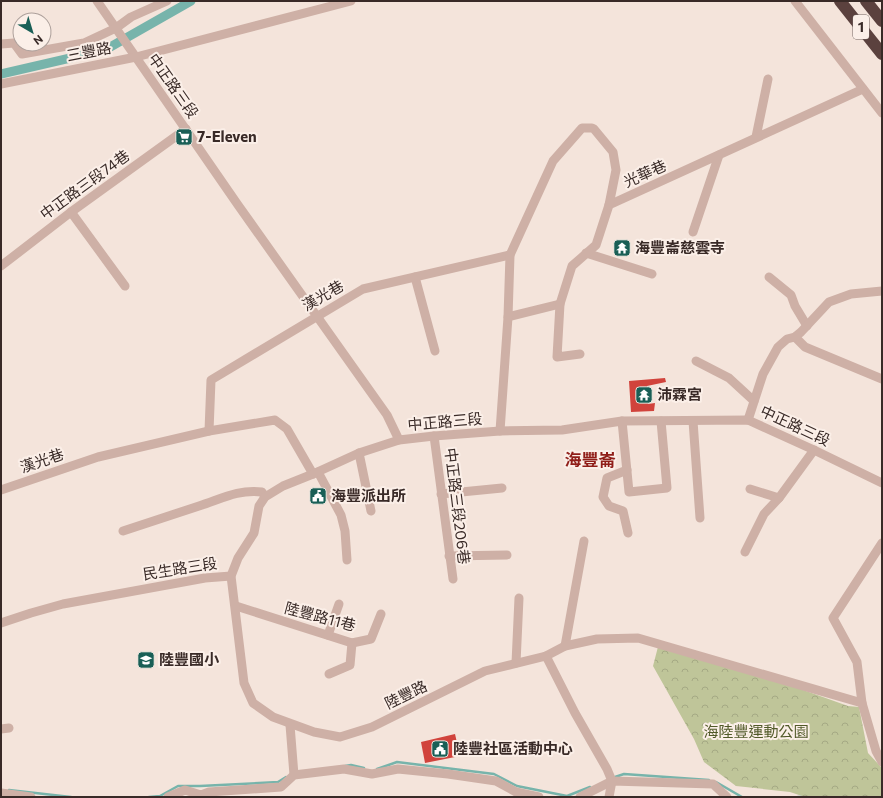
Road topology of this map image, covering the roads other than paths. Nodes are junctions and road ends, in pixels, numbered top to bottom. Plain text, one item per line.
1 (97, 1) edge
2 (167, 1) edge
3 (351, 1) edge
4 (795, 1) edge
5 (840, 1) edge
6 (866, 1) edge
7 (882, 21) edge
8 (118, 30) junction
9 (1, 44) edge
10 (882, 54) edge
11 (136, 57) junction
12 (768, 79) dead end
13 (1, 84) edge
14 (863, 89) junction
15 (882, 113) edge
16 (186, 129) junction
17 (756, 137) junction
18 (719, 155) junction
19 (609, 205) junction
20 (70, 212) junction
21 (693, 232) dead end
22 (586, 253) junction
23 (510, 255) junction
24 (1, 266) edge
25 (652, 274) dead end
26 (415, 277) junction
27 (770, 277) dead end
28 (125, 286) dead end
29 (882, 291) edge
30 (560, 304) junction
31 (317, 315) junction
32 (508, 317) junction
33 (807, 326) junction
34 (795, 336) junction
35 (435, 351) dead end
36 (580, 354) dead end
37 (696, 361) dead end
38 (882, 379) edge
39 (754, 401) junction
40 (748, 420) junction
41 (622, 421) junction
42 (661, 421) junction
43 (693, 421) junction
44 (209, 431) junction
45 (500, 431) junction
46 (434, 436) junction
47 (399, 440) junction
48 (814, 450) junction
49 (358, 453) junction
50 (627, 470) junction
51 (315, 473) junction
52 (882, 483) edge
53 (502, 488) dead end
54 (750, 489) dead end
55 (1, 490) edge
56 (441, 494) junction
57 (265, 497) junction
58 (779, 498) junction
59 (371, 511) dead end
60 (700, 518) dead end
61 (123, 531) dead end
62 (628, 533) dead end
63 (584, 541) dead end
64 (882, 543) edge
65 (745, 552) dead end
66 (507, 555) dead end
67 (449, 556) junction
68 (347, 560) dead end
69 (231, 576) junction
70 (453, 579) dead end
71 (519, 598) dead end
72 (339, 604) dead end
73 (236, 606) junction
74 (381, 614) dead end
75 (1, 623) edge
76 (328, 635) junction
77 (352, 643) junction
78 (565, 646) junction
79 (546, 656) junction
80 (516, 663) junction
81 (329, 674) dead end
82 (862, 703) junction
83 (290, 725) junction
84 (882, 762) edge
85 (294, 775) junction
86 (612, 781) junction
87 (1, 793) edge
88 (31, 797) edge
89 (168, 797) edge
90 (539, 797) edge
91 (580, 797) edge
92 (609, 797) edge
93 (727, 797) edge

1 - 8 street
2 - 8 street
3 - 11 street, 三豐路
4 - 14 street
5 - 10 highway, 1
6 - 7 highway, 1
8 - 9 street
8 - 11 street, 中正路三段
11 - 13 street, 三豐路
11 - 16 street, 中正路三段
12 - 17 street
14 - 15 street
14 - 17 street, 光華巷
16 - 20 street, 中正路三段74巷
16 - 31 street, 中正路三段
17 - 18 street, 光華巷
18 - 19 street, 光華巷
18 - 21 street
19 - 22 street
19 - 23 street
20 - 24 street, 中正路三段74巷
20 - 28 street
22 - 25 street
22 - 30 street
23 - 26 street, 漢光巷
23 - 32 street
26 - 31 street, 漢光巷
26 - 35 street
27 - 33 street
29 - 33 street
30 - 32 street
30 - 36 street
31 - 44 street, 漢光巷
31 - 47 street, 中正路三段
32 - 45 street
33 - 34 street
34 - 38 street
34 - 39 street
37 - 39 street
39 - 40 street
40 - 43 street, 中正路三段
40 - 48 street, 中正路三段
41 - 42 street, 中正路三段
41 - 45 street, 中正路三段
41 - 50 street
42 - 43 street, 中正路三段
42 - 50 street
43 - 60 street
44 - 51 street, 漢光巷
44 - 55 street, 漢光巷
45 - 46 street, 中正路三段
46 - 47 street, 中正路三段
46 - 56 street, 中正路三段206巷
47 - 49 street
48 - 52 street, 中正路三段
48 - 58 street
49 - 51 street
49 - 59 street
50 - 62 street
51 - 57 street
51 - 68 street, 漢光巷
53 - 56 street
54 - 58 street
56 - 67 street, 中正路三段206巷
57 - 61 street
57 - 69 street, 民生路三段
58 - 65 street
63 - 78 street
64 - 82 street
66 - 67 street
67 - 70 street, 中正路三段206巷
69 - 73 street, 陸豐路
69 - 75 street, 民生路三段
71 - 80 street
72 - 76 street
73 - 76 street, 陸豐路11巷
73 - 83 street, 陸豐路
74 - 77 street, 陸豐路11巷
76 - 77 street, 陸豐路11巷
77 - 81 street
78 - 79 street, 陸豐路
78 - 82 street, 陸豐路
79 - 80 street, 陸豐路
79 - 86 street
80 - 83 street, 陸豐路
82 - 84 street
83 - 85 street
85 - 89 street
85 - 90 street
86 - 91 street
86 - 92 street
86 - 93 street
87 - 88 street

